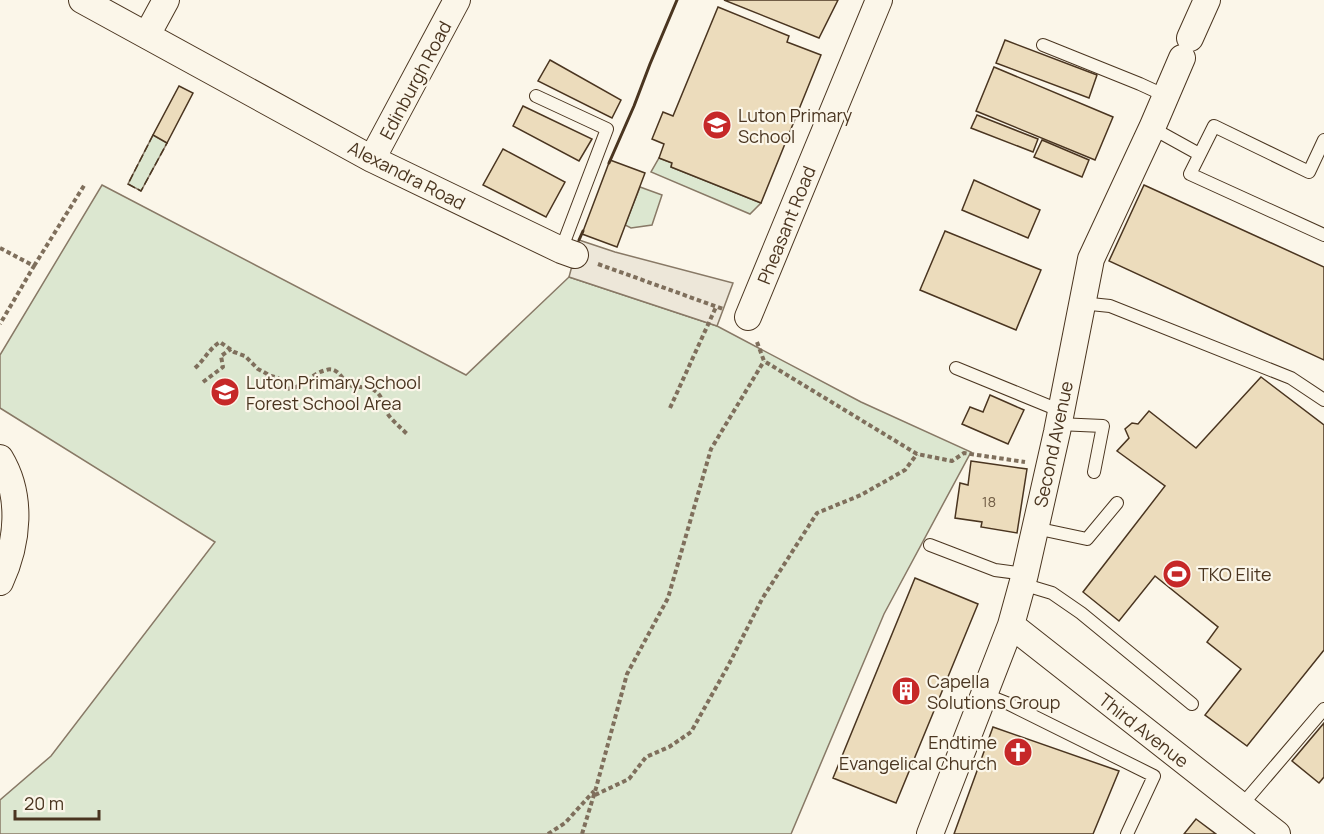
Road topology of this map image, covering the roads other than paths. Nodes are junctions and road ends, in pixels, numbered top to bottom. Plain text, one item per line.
1 (82, 0) edge
2 (166, 0) edge
3 (457, 0) edge
4 (879, 0) edge
5 (1207, 0) edge
6 (147, 35) junction
7 (1043, 45) dead end
8 (536, 96) dead end
9 (1166, 96) junction
10 (1152, 128) junction
11 (1324, 140) edge
12 (1199, 154) junction
13 (372, 159) junction
14 (1324, 235) edge
15 (568, 253) joint
16 (1081, 303) junction
17 (748, 317) road end
18 (956, 368) dead end
19 (1324, 400) edge
20 (1059, 417) junction
21 (0, 458) edge
22 (1094, 472) dead end
23 (1117, 503) dead end
24 (1035, 528) junction
25 (930, 545) dead end
26 (1023, 579) junction
27 (0, 582) edge
28 (1011, 625) junction
29 (984, 694) junction
30 (1192, 704) dead end
31 (1324, 709) edge
32 (1241, 806) junction
33 (930, 834) edge
34 (1127, 834) edge
35 (1277, 834) edge

1 - 6 street, Alexandra Road
2 - 6 street
3 - 13 street, Edinburgh Road
4 - 17 street, Pheasant Road
5 - 9 street, Second Avenue
6 - 13 street, Alexandra Road
7 - 9 lane
8 - 15 lane
9 - 10 street, Second Avenue
10 - 12 lane
10 - 16 street, Second Avenue
11 - 12 lane
12 - 14 lane
13 - 15 street, Alexandra Road
16 - 19 lane
16 - 20 street, Second Avenue
18 - 20 lane
20 - 22 lane
20 - 24 street, Second Avenue
21 - 27 street
23 - 24 lane
24 - 26 street, Second Avenue
25 - 26 lane
26 - 28 street, Second Avenue
26 - 30 lane
28 - 29 street, Second Avenue
28 - 32 street, Third Avenue
29 - 33 street, Second Avenue
29 - 34 lane
31 - 32 lane
32 - 35 street, Third Avenue

